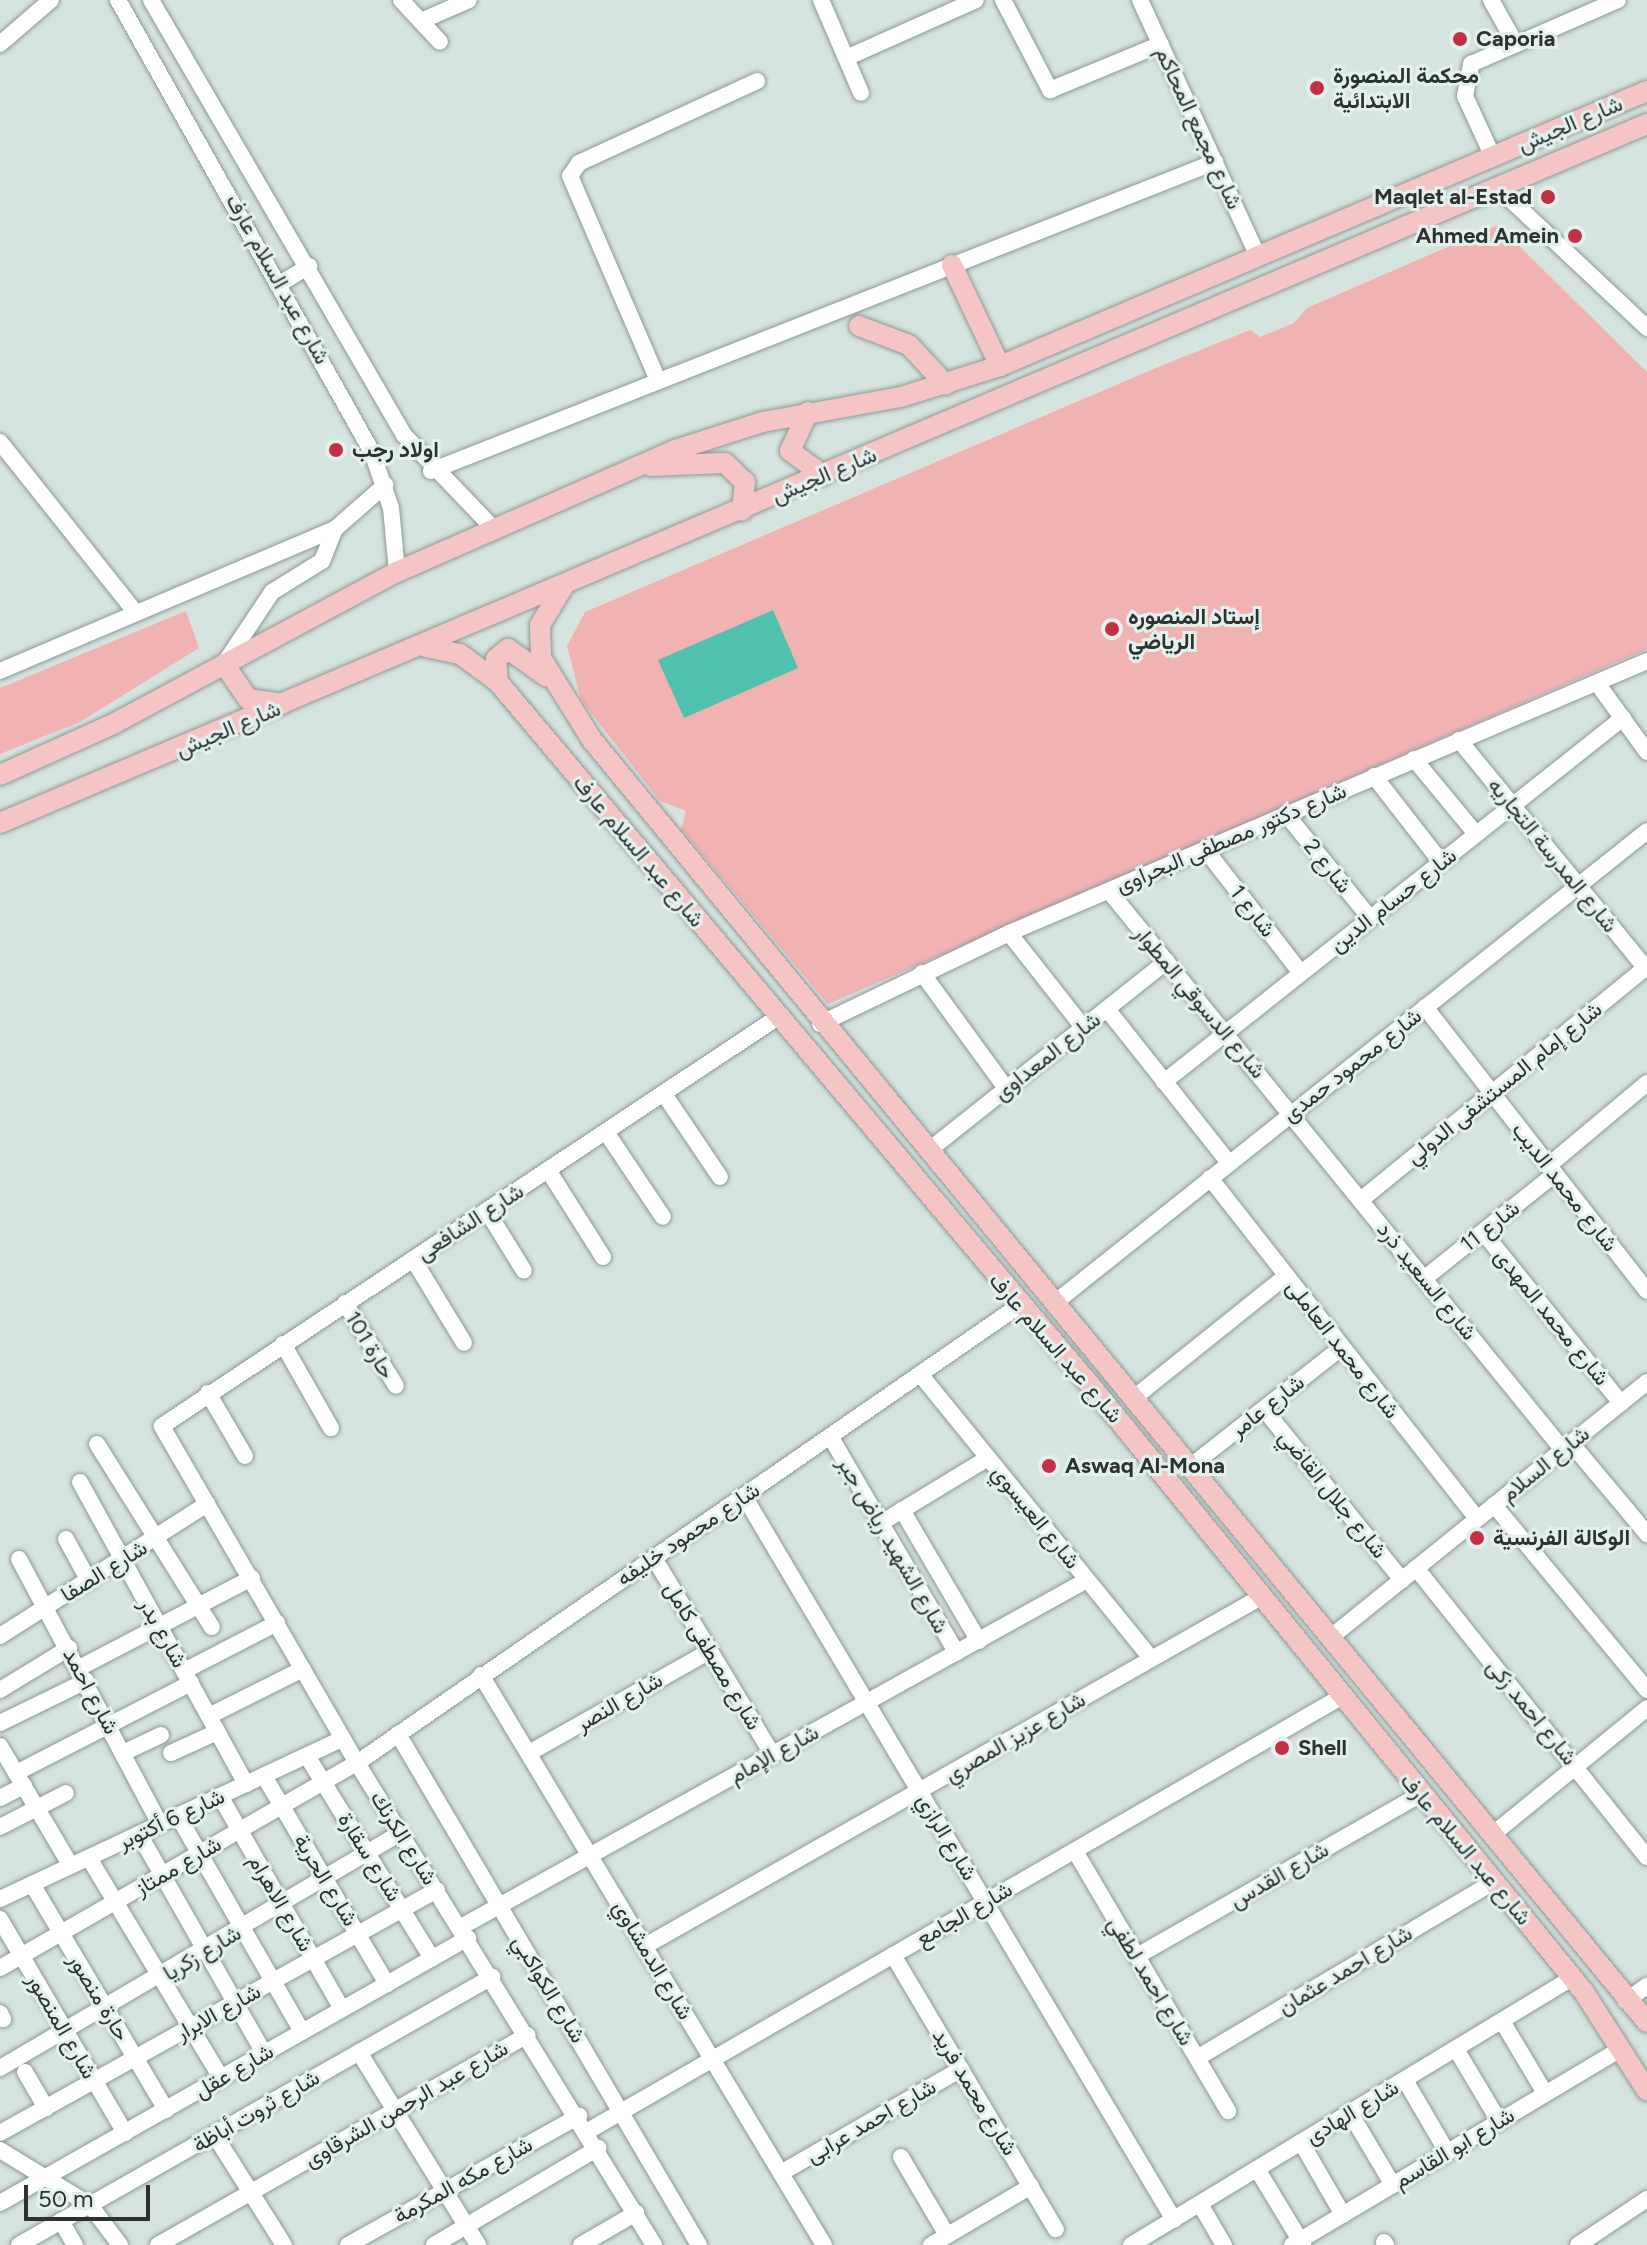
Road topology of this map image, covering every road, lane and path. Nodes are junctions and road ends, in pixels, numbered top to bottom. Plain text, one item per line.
1 (51, 0) edge
2 (118, 0) edge
3 (151, 0) edge
4 (401, 0) edge
5 (469, 0) edge
6 (821, 0) edge
7 (976, 0) edge
8 (1003, 0) edge
9 (1140, 0) edge
10 (1491, 0) edge
11 (1618, 0) edge
12 (421, 21) junction
13 (440, 42) dead end
14 (1515, 43) junction
15 (0, 44) edge
16 (1161, 44) junction
17 (846, 58) junction
18 (757, 81) dead end
19 (1647, 91) edge
20 (861, 93) dead end
21 (1647, 124) edge
22 (232, 138) junction
23 (206, 152) junction
24 (1493, 157) junction
25 (1215, 162) junction
26 (1497, 187) junction
27 (1258, 256) junction
28 (952, 265) junction
29 (309, 266) junction
30 (281, 283) junction
31 (859, 326) dead end
32 (1647, 328) edge
33 (1000, 366) junction
34 (657, 378) junction
35 (946, 385) junction
36 (808, 412) junction
37 (0, 442) edge
38 (632, 468) junction
39 (431, 471) junction
40 (823, 475) junction
41 (385, 485) junction
42 (742, 511) junction
43 (493, 528) junction
44 (335, 529) junction
45 (397, 572) junction
46 (563, 587) junction
47 (136, 613) junction
48 (426, 647) junction
49 (1647, 661) edge
50 (224, 664) junction
51 (0, 671) edge
52 (549, 678) junction
53 (498, 682) junction
54 (1597, 683) junction
55 (291, 703) junction
56 (1623, 718) junction
57 (1459, 740) junction
58 (1647, 752) edge
59 (1414, 759) junction
60 (0, 775) edge
61 (1374, 776) junction
62 (1514, 805) junction
63 (1286, 814) junction
64 (0, 823) edge
65 (1647, 831) edge
66 (1476, 834) junction
67 (1205, 849) junction
68 (1441, 862) junction
69 (1577, 884) junction
70 (1109, 891) junction
71 (1370, 918) junction
72 (1009, 933) junction
73 (1167, 961) junction
74 (1646, 969) edge
75 (922, 973) junction
76 (1301, 973) junction
77 (1425, 1007) junction
78 (1107, 1009) junction
79 (778, 1017) junction
80 (820, 1024) junction
81 (1083, 1027) junction
82 (1226, 1032) junction
83 (1164, 1082) junction
84 (1647, 1083) edge
85 (1006, 1088) junction
86 (1492, 1093) junction
87 (664, 1094) junction
88 (1292, 1113) junction
89 (606, 1132) junction
90 (928, 1151) junction
91 (1229, 1163) junction
92 (548, 1170) junction
93 (1552, 1170) junction
94 (720, 1177) dead end
95 (1210, 1178) junction
96 (1362, 1199) junction
97 (487, 1211) junction
98 (663, 1217) dead end
99 (1483, 1232) junction
100 (603, 1257) dead end
101 (413, 1259) junction
102 (524, 1271) dead end
103 (1286, 1276) junction
104 (1425, 1278) junction
105 (1647, 1291) edge
106 (1057, 1301) junction
107 (345, 1303) junction
108 (1020, 1305) junction
109 (464, 1343) dead end
110 (283, 1344) junction
111 (1342, 1347) junction
112 (920, 1374) junction
113 (1647, 1382) edge
114 (396, 1386) dead end
115 (208, 1393) junction
116 (1135, 1397) junction
117 (1621, 1403) junction
118 (1264, 1409) junction
119 (162, 1426) joint
120 (331, 1428) dead end
121 (830, 1436) junction
122 (97, 1444) dead end
123 (1567, 1446) junction
124 (245, 1456) dead end
125 (988, 1458) junction
126 (1191, 1466) junction
127 (80, 1482) dead end
128 (744, 1496) junction
129 (207, 1504) junction
130 (1494, 1505) junction
131 (902, 1510) junction
132 (1477, 1519) junction
133 (881, 1523) junction
134 (1647, 1534) edge
135 (161, 1536) junction
136 (66, 1539) dead end
137 (654, 1558) junction
138 (19, 1559) dead end
139 (123, 1560) junction
140 (1416, 1568) junction
141 (252, 1578) junction
142 (1087, 1580) junction
143 (1402, 1580) junction
144 (89, 1581) junction
145 (1259, 1598) junction
146 (199, 1605) junction
147 (46, 1608) junction
148 (277, 1623) junction
149 (159, 1626) junction
150 (212, 1627) dead end
151 (0, 1636) edge
152 (1331, 1637) junction
153 (979, 1641) junction
154 (69, 1648) junction
155 (710, 1651) junction
156 (957, 1653) junction
157 (1152, 1659) junction
158 (303, 1669) junction
159 (82, 1675) junction
160 (481, 1675) junction
161 (187, 1677) junction
162 (0, 1690) edge
163 (1647, 1690) edge
164 (1341, 1697) junction
165 (868, 1702) junction
166 (1647, 1708) edge
167 (209, 1716) junction
168 (0, 1723) edge
169 (109, 1725) junction
170 (217, 1732) junction
171 (398, 1734) junction
172 (161, 1735) dead end
173 (342, 1739) junction
174 (123, 1753) junction
175 (171, 1753) dead end
176 (529, 1753) junction
177 (773, 1755) junction
178 (307, 1756) junction
179 (357, 1763) junction
180 (10, 1766) edge
181 (1575, 1767) junction
182 (264, 1776) junction
183 (324, 1782) junction
184 (246, 1784) junction
185 (920, 1791) junction
186 (66, 1793) dead end
187 (1421, 1794) junction
188 (220, 1796) junction
189 (0, 1798) edge
190 (282, 1806) junction
191 (37, 1808) junction
192 (178, 1816) junction
193 (160, 1824) junction
194 (0, 1827) edge
195 (240, 1830) junction
196 (401, 1833) junction
197 (139, 1834) junction
198 (1492, 1835) junction
199 (1075, 1851) junction
200 (200, 1853) junction
201 (368, 1853) junction
202 (590, 1854) junction
203 (1647, 1857) edge
204 (89, 1858) junction
205 (71, 1866) junction
206 (162, 1875) junction
207 (325, 1879) junction
208 (1494, 1882) junction
209 (32, 1884) junction
210 (437, 1890) junction
211 (0, 1899) edge
212 (986, 1901) junction
213 (115, 1902) junction
214 (282, 1905) junction
215 (499, 1906) junction
216 (402, 1909) junction
217 (0, 1919) edge
218 (243, 1928) junction
219 (61, 1933) junction
220 (464, 1933) junction
221 (358, 1934) junction
222 (645, 1946) junction
223 (206, 1951) junction
224 (893, 1955) junction
225 (22, 1956) junction
226 (1137, 1956) junction
227 (432, 1958) junction
228 (313, 1959) junction
229 (0, 1968) edge
230 (492, 1977) junction
231 (160, 1978) junction
232 (273, 1981) junction
233 (387, 1984) junction
234 (1578, 1985) junction
235 (1647, 1986) edge
236 (1626, 2001) junction
237 (235, 2002) junction
238 (342, 2009) junction
239 (107, 2010) junction
240 (1502, 2021) junction
241 (1647, 2022) edge
242 (190, 2028) junction
243 (302, 2032) junction
244 (1647, 2032) edge
245 (67, 2033) junction
246 (528, 2035) junction
247 (1456, 2049) junction
248 (359, 2052) junction
249 (1616, 2052) junction
250 (264, 2053) junction
251 (711, 2057) junction
252 (135, 2058) junction
253 (1197, 2058) junction
254 (0, 2068) edge
255 (961, 2069) junction
256 (1647, 2071) edge
257 (25, 2072) dead end
258 (221, 2078) junction
259 (1405, 2080) junction
260 (94, 2081) junction
261 (1647, 2091) edge
262 (1545, 2093) junction
263 (46, 2108) junction
264 (166, 2110) junction
265 (395, 2110) junction
266 (1228, 2111) dead end
267 (621, 2112) junction
268 (1350, 2113) junction
269 (579, 2116) junction
270 (1499, 2121) junction
271 (588, 2131) junction
272 (0, 2133) edge
273 (125, 2133) junction
274 (214, 2134) junction
275 (1301, 2142) junction
276 (598, 2148) junction
277 (0, 2150) edge
278 (1447, 2152) junction
279 (901, 2157) dead end
280 (1257, 2169) junction
281 (781, 2173) junction
282 (45, 2178) junction
283 (1393, 2185) junction
284 (1031, 2186) junction
285 (445, 2191) junction
286 (251, 2192) junction
287 (1647, 2199) edge
288 (0, 2203) edge
289 (1200, 2204) junction
290 (90, 2205) junction
291 (636, 2213) junction
292 (1343, 2215) junction
293 (1174, 2220) junction
294 (61, 2221) junction
295 (466, 2226) junction
296 (1056, 2229) dead end
297 (947, 2235) junction
298 (1143, 2242) edge
299 (1299, 2243) edge
300 (19, 2245) edge
301 (75, 2245) edge
302 (120, 2245) edge
303 (158, 2245) edge
304 (284, 2245) edge
305 (348, 2245) edge
306 (434, 2245) edge
307 (478, 2245) edge
308 (581, 2245) edge
309 (654, 2245) edge
310 (699, 2245) edge
311 (824, 2245) edge
312 (931, 2245) edge
313 (1224, 2245) edge
314 (1578, 2245) edge

1 - 15 street
2 - 23 street, شارع عبد السلام عارف
3 - 22 street, شارع عبد السلام عارف
4 - 12 street
5 - 12 street
6 - 17 street
7 - 17 street
8 - 16 street
9 - 16 street, شارع مجمع المحاكم
10 - 14 street
11 - 14 street, شارع الجيش
12 - 13 street
14 - 24 street, شارع الجيش
16 - 25 street, شارع مجمع المحاكم
17 - 20 street
18 - 34 street
19 - 24 main road, شارع الجيش
21 - 26 main road, شارع الجيش
22 - 23 street
22 - 29 street, شارع عبد السلام عارف
23 - 30 street, شارع عبد السلام عارف
24 - 27 main road, شارع الجيش
25 - 27 street, شارع مجمع المحاكم
25 - 28 street
26 - 32 street
26 - 40 main road, شارع الجيش
27 - 33 main road, شارع الجيش
28 - 33 main road
28 - 34 street
29 - 30 street
29 - 39 street, شارع عبد السلام عارف
30 - 41 street, شارع عبد السلام عارف
31 - 35 main road
33 - 35 main road, شارع الجيش
34 - 39 street
35 - 36 main road, شارع الجيش
36 - 38 main road, شارع الجيش
36 - 40 main road
37 - 47 street
38 - 42 main road
38 - 43 main road, شارع الجيش
39 - 43 street, شارع عبد السلام عارف
40 - 42 main road, شارع الجيش
41 - 44 street
41 - 45 street, شارع عبد السلام عارف
42 - 46 main road, شارع الجيش
43 - 45 main road, شارع الجيش
44 - 47 street
44 - 50 street
45 - 50 main road, شارع الجيش
46 - 48 main road, شارع الجيش
46 - 52 main road, شارع عبد السلام عارف
47 - 51 street
48 - 53 main road, شارع عبد السلام عارف
48 - 55 main road, شارع الجيش
49 - 54 street, شارع دكتور مصطفى البحراوى
50 - 55 main road
50 - 60 main road, شارع الجيش
52 - 53 main road
52 - 80 main road, شارع عبد السلام عارف
53 - 79 main road, شارع عبد السلام عارف
54 - 56 street
54 - 57 street, شارع دكتور مصطفى البحراوى
55 - 64 main road, شارع الجيش
56 - 58 street
56 - 62 street, شارع حسام الدين
57 - 59 street, شارع دكتور مصطفى البحراوى
57 - 62 street, شارع المدرسة التجاريه
59 - 61 street, شارع دكتور مصطفى البحراوى
59 - 66 street
61 - 63 street, شارع دكتور مصطفى البحراوى
61 - 68 street
62 - 66 street, شارع حسام الدين
62 - 69 street, شارع المدرسة التجاريه
63 - 67 street, شارع دكتور مصطفى البحراوى
63 - 71 street, شارع 2
65 - 69 street, شارع محمود حمدى
66 - 68 street, شارع حسام الدين
67 - 70 street, شارع دكتور مصطفى البحراوى
67 - 76 street, شارع 1
68 - 71 street, شارع حسام الدين
69 - 74 street, شارع المدرسة التجاريه
69 - 77 street, شارع محمود حمدى
70 - 72 street, شارع دكتور مصطفى البحراوى
70 - 73 street, شارع الدسوقي المطوار
71 - 76 street, شارع حسام الدين
72 - 75 street, شارع دكتور مصطفى البحراوى
72 - 81 street
73 - 78 street, شارع المعداوى
73 - 82 street, شارع الدسوقي المطوار
74 - 86 street, شارع إمام المستشفى الدولي
75 - 80 street, شارع دكتور مصطفى البحراوى
75 - 85 street
76 - 82 street, شارع حسام الدين
77 - 86 street, شارع محمد الديب
77 - 88 street, شارع محمود حمدى
78 - 81 street, شارع المعداوى
78 - 83 street
79 - 87 street, شارع الشافعى
79 - 108 main road, شارع عبد السلام عارف
80 - 90 main road, شارع عبد السلام عارف
81 - 85 street, شارع المعداوى
82 - 83 street, شارع حسام الدين
82 - 88 street, شارع الدسوقي المطوار
83 - 91 street
84 - 93 street, شارع 11
85 - 90 street, شارع المعداوى
86 - 93 street, شارع محمد الديب
86 - 96 street, شارع إمام المستشفى الدولي
87 - 89 street, شارع الشافعى
87 - 94 street
88 - 91 street, شارع محمود حمدى
88 - 96 street, شارع السعيد ذرد
89 - 92 street, شارع الشافعى
89 - 98 street
90 - 106 main road, شارع عبد السلام عارف
91 - 95 street, شارع محمود حمدى
92 - 97 street, شارع الشافعى
92 - 100 street
93 - 99 street, شارع 11
93 - 105 street, شارع محمد الديب
95 - 103 street, شارع محمد العاملى
95 - 106 street, شارع محمود حمدى
96 - 104 street, شارع السعيد ذرد
97 - 101 street, شارع الشافعى
97 - 102 street
99 - 104 street, شارع 11
99 - 117 street, شارع محمد المهدى
101 - 107 street, شارع الشافعى
101 - 109 street
103 - 111 street, شارع محمد العاملى
103 - 116 street
104 - 123 street, شارع السعيد ذرد
106 - 116 main road, شارع عبد السلام عارف
107 - 110 street, شارع الشافعى
107 - 114 street, حارة 101
108 - 112 street, شارع محمود خليفه
108 - 145 main road, شارع عبد السلام عارف
110 - 115 street, شارع الشافعى
110 - 120 street
111 - 118 street, شارع عامر
111 - 132 street, شارع محمد العاملى
112 - 121 street, شارع محمود خليفه
112 - 125 street, شارع العيسوي
113 - 117 street, شارع السلام
115 - 119 street, شارع الشافعى
115 - 124 street
116 - 126 main road, شارع عبد السلام عارف
117 - 123 street, شارع السلام
118 - 126 street, شارع عامر
118 - 143 street, شارع جلال القاضي
119 - 129 street, شارع الكرنك
121 - 128 street, شارع محمود خليفه
121 - 133 street, شارع الشهيد رياض جبر
122 - 135 street
123 - 130 street, شارع السلام
123 - 134 street, شارع السعيد ذرد
125 - 131 street
125 - 142 street, شارع العيسوي
126 - 152 main road, شارع عبد السلام عارف
127 - 139 street, شارع بدر
128 - 137 street, شارع محمود خليفه
128 - 165 street, شارع الرازي
129 - 135 street, شارع الصفا
129 - 141 street, شارع الكرنك
130 - 132 street, شارع السلام
130 - 163 street
131 - 133 street
131 - 153 street, شارع الشهيد رياض جبر
132 - 140 street, شارع السلام
133 - 156 street, شارع الشهيد رياض جبر
135 - 139 street, شارع الصفا
135 - 146 street
136 - 144 street
137 - 155 street, شارع مصطفى كامل
137 - 160 street, شارع محمود خليفه
138 - 147 street, شارع احمد
139 - 144 street, شارع الصفا
139 - 149 street, شارع بدر
140 - 143 street, شارع السلام
140 - 181 street, شارع احمد زكى
141 - 146 street
141 - 148 street, شارع الكرنك
142 - 153 street, شارع الإمام
142 - 157 street, شارع العيسوي
143 - 152 street, شارع السلام
144 - 147 street, شارع الصفا
145 - 157 street, شارع عزيز المصري
145 - 164 main road, شارع عبد السلام عارف
146 - 149 street
146 - 150 street
147 - 151 street, شارع الصفا
147 - 154 street, شارع احمد
148 - 158 street, شارع الكرنك
148 - 161 street
149 - 159 street
149 - 161 street, شارع بدر
152 - 198 main road, شارع عبد السلام عارف
153 - 156 street, شارع الإمام
154 - 159 street, شارع احمد
154 - 162 street
155 - 176 street, شارع النصر
155 - 177 street, شارع مصطفى كامل
156 - 165 street, شارع الإمام
157 - 185 street, شارع عزيز المصري
158 - 167 street
158 - 173 street, شارع الكرنك
159 - 168 street
159 - 169 street, شارع احمد
160 - 171 street, شارع محمود خليفه
160 - 176 street, شارع الدمشاوي
161 - 167 street, شارع بدر
161 - 169 street
164 - 187 main road, شارع عبد السلام عارف
164 - 199 street, شارع الجامع
165 - 177 street, شارع الإمام
165 - 185 street, شارع الرازي
166 - 181 street
167 - 170 street, شارع بدر
169 - 174 street, شارع احمد
169 - 180 street
170 - 175 street
170 - 184 street, شارع بدر
171 - 179 street, شارع محمود خليفه
171 - 215 street, شارع الكواكبي
172 - 174 street
173 - 178 street, شارع 6 أكتوبر
173 - 179 street, شارع الكرنك
174 - 193 street, شارع احمد
176 - 202 street, شارع الدمشاوي
177 - 202 street, شارع الإمام
178 - 182 street, شارع 6 أكتوبر
178 - 183 street, شارع سقارة
179 - 183 street, شارع ممتاز
179 - 196 street, شارع الكرنك
180 - 189 street
180 - 191 street
181 - 198 street
181 - 203 street, شارع احمد زكى
182 - 184 street, شارع 6 أكتوبر
182 - 190 street, شارع الحرية
183 - 190 street, شارع ممتاز
183 - 201 street, شارع سقارة
184 - 188 street, شارع 6 أكتوبر
185 - 212 street, شارع الرازي
185 - 222 street, شارع عزيز المصري
186 - 191 street
187 - 208 main road, شارع عبد السلام عارف
187 - 226 street, شارع القدس
188 - 192 street, شارع 6 أكتوبر
188 - 195 street, شارع الاهرام
190 - 195 street, شارع ممتاز
190 - 207 street, شارع الحرية
191 - 194 street
191 - 205 street
192 - 193 street, شارع 6 أكتوبر
192 - 200 street
193 - 197 street, شارع 6 أكتوبر
195 - 200 street, شارع ممتاز
195 - 214 street, شارع الاهرام
196 - 201 street, شارع زكريا
196 - 210 street, شارع الكرنك
197 - 204 street, شارع 6 أكتوبر
197 - 206 street
198 - 236 main road, شارع عبد السلام عارف
199 - 212 street, شارع الجامع
199 - 226 street, شارع احمد لطفي
200 - 206 street, شارع ممتاز
200 - 218 street
201 - 207 street, شارع زكريا
201 - 216 street, شارع سقارة
202 - 215 street, شارع الإمام
202 - 222 street, شارع الدمشاوي
204 - 205 street, شارع 6 أكتوبر
204 - 213 street
205 - 209 street, شارع 6 أكتوبر
206 - 213 street, شارع ممتاز
206 - 223 street
207 - 214 street, شارع زكريا
207 - 221 street, شارع الحرية
208 - 234 main road, شارع عبد السلام عارف
208 - 253 street, شارع احمد عثمان
209 - 211 street, شارع 6 أكتوبر
209 - 219 street, حارة منصور
210 - 216 street, شارع الابرار
210 - 220 street, شارع الكرنك
212 - 224 street, شارع الجامع
212 - 293 street, شارع الرازي
213 - 219 street, شارع ممتاز
213 - 231 street
214 - 218 street, شارع زكريا
214 - 228 street, شارع الاهرام
215 - 220 street, شارع الإمام
215 - 267 street, شارع الكواكبي
216 - 221 street, شارع الابرار
216 - 227 street, شارع سقارة
217 - 225 street, شارع المنصور
218 - 223 street, شارع زكريا
218 - 232 street
219 - 225 street, شارع ممتاز
219 - 239 street, حارة منصور
220 - 227 street, شارع عقل
220 - 230 street, شارع الكرنك
221 - 228 street, شارع الابرار
221 - 233 street, شارع الحرية
222 - 251 street, شارع الدمشاوي
223 - 231 street, شارع زكريا
223 - 237 street
224 - 251 street, شارع الجامع
224 - 255 street, شارع محمد فريد
225 - 229 street, شارع ممتاز
225 - 245 street, شارع المنصور
226 - 253 street, شارع احمد لطفي
227 - 233 street, شارع عقل
228 - 232 street, شارع الابرار
228 - 238 street, شارع الاهرام
230 - 246 street, شارع الكرنك
230 - 248 street, شارع ثروت أباظة
231 - 239 street, شارع زكريا
231 - 242 street
232 - 237 street, شارع الابرار
232 - 243 street
233 - 238 street, شارع عقل
234 - 240 street, شارع الهادى
234 - 249 main road, شارع عبد السلام عارف
234 - 256 main road
235 - 236 street
236 - 241 main road, شارع عبد السلام عارف
236 - 244 main road
237 - 242 street, شارع الابرار
237 - 250 street
238 - 243 street, شارع عقل
239 - 245 street, شارع زكريا
239 - 252 street, حارة منصور
240 - 247 street, شارع الهادى
240 - 262 street
242 - 252 street, شارع الابرار
242 - 258 street
243 - 250 street, شارع عقل
245 - 254 street, شارع زكريا
245 - 260 street, شارع المنصور
246 - 265 street, شارع عبد الرحمن الشرقاوى
246 - 269 street, شارع الكرنك
247 - 259 street, شارع الهادى
247 - 270 street
248 - 265 street
248 - 274 street, شارع ثروت أباظة
249 - 261 main road, شارع عبد السلام عارف
249 - 262 street, شارع ابو القاسم
250 - 258 street, شارع عقل
251 - 267 street, شارع الجامع
251 - 281 street, شارع الدمشاوي
252 - 260 street, شارع الابرار
252 - 264 street, حارة منصور
253 - 266 street, شارع احمد لطفي
255 - 281 street, شارع احمد عرابى
255 - 284 street, شارع محمد فريد
257 - 263 street
258 - 264 street, شارع عقل
259 - 268 street, شارع الهادى
259 - 278 street
260 - 263 street, شارع الابرار
260 - 273 street, شارع المنصور
262 - 270 street, شارع ابو القاسم
263 - 272 street, شارع الابرار
264 - 273 street, شارع عقل
265 - 285 street
265 - 286 street, شارع عبد الرحمن الشرقاوى
267 - 271 street, شارع الجامع
267 - 310 street, شارع الكواكبي
268 - 275 street, شارع الهادى
268 - 283 street
269 - 271 street, شارع الكرنك
269 - 285 street, شارع مكه المكرمة
270 - 278 street, شارع ابو القاسم
271 - 276 street, شارع الكرنك
273 - 282 street, شارع عقل
274 - 286 street
274 - 290 street, شارع ثروت أباظة
275 - 280 street, شارع الهادى
275 - 292 street
276 - 291 street, شارع الكرنك
276 - 295 street
277 - 282 street
278 - 283 street, شارع ابو القاسم
279 - 297 street
280 - 289 street, شارع الهادى
280 - 299 street
281 - 311 street, شارع الدمشاوي
282 - 288 street, شارع عقل
282 - 290 street
283 - 292 street, شارع ابو القاسم
284 - 296 street, شارع محمد فريد
284 - 297 street
285 - 295 street
285 - 305 street, شارع مكه المكرمة
286 - 303 street, شارع عبد الرحمن الشرقاوى
286 - 304 street
287 - 314 street
289 - 293 street, شارع الهادى
289 - 313 street
290 - 294 street, شارع ثروت أباظة
290 - 302 street
291 - 308 street
291 - 309 street, شارع الكرنك
292 - 299 street, شارع ابو القاسم
293 - 298 street, شارع الهادى
294 - 300 street, شارع ثروت أباظة
294 - 301 street
295 - 306 street
295 - 307 street
297 - 312 street

